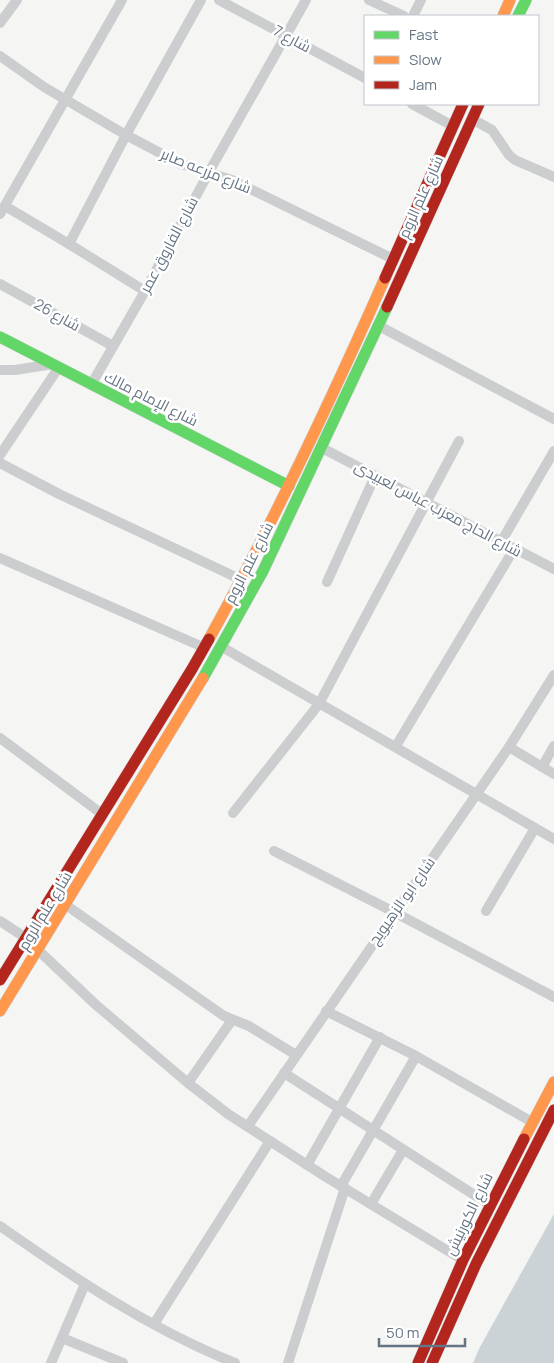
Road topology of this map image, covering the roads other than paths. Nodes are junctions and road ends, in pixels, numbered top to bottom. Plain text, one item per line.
1 (17, 0) edge
2 (122, 0) edge
3 (201, 0) edge
4 (219, 0) edge
5 (306, 0) edge
6 (369, 0) edge
7 (421, 0) edge
8 (510, 0) edge
9 (526, 0) edge
10 (402, 15) edge
11 (414, 15) edge
12 (502, 15) edge
13 (518, 15) edge
14 (0, 23) edge
15 (287, 36) junction
16 (0, 56) edge
17 (364, 77) edge
18 (65, 100) junction
19 (414, 105) edge
20 (463, 105) edge
21 (479, 105) edge
22 (472, 119) junction
23 (453, 126) junction
24 (126, 135) junction
25 (209, 172) junction
26 (554, 177) edge
27 (2, 210) edge
28 (69, 244) junction
29 (393, 259) junction
30 (0, 284) edge
31 (145, 291) junction
32 (379, 326) junction
33 (0, 337) edge
34 (113, 346) junction
35 (348, 361) junction
36 (56, 365) junction
37 (361, 366) junction
38 (0, 370) edge
39 (91, 385) junction
40 (554, 419) edge
41 (459, 442) dead end
42 (322, 448) junction
43 (554, 451) edge
44 (0, 455) edge
45 (0, 463) edge
46 (375, 476) junction
47 (288, 486) junction
48 (426, 503) junction
49 (501, 542) junction
50 (514, 549) junction
51 (0, 558) edge
52 (554, 570) edge
53 (242, 580) junction
54 (327, 582) dead end
55 (222, 647) junction
56 (204, 648) junction
57 (554, 675) edge
58 (319, 704) junction
59 (0, 738) edge
60 (147, 741) junction
61 (396, 746) junction
62 (554, 746) edge
63 (508, 747) junction
64 (160, 750) junction
65 (542, 767) junction
66 (554, 774) edge
67 (476, 794) junction
68 (234, 813) dead end
69 (102, 814) junction
70 (535, 828) junction
71 (554, 839) edge
72 (274, 851) dead end
73 (66, 905) junction
74 (486, 910) dead end
75 (394, 912) junction
76 (0, 921) edge
77 (26, 938) junction
78 (38, 950) junction
79 (0, 980) edge
80 (554, 997) edge
81 (0, 1011) edge
82 (326, 1011) junction
83 (232, 1020) junction
84 (380, 1037) junction
85 (296, 1055) junction
86 (416, 1056) junction
87 (284, 1074) junction
88 (554, 1082) edge
89 (188, 1083) junction
90 (339, 1109) junction
91 (554, 1110) edge
92 (532, 1122) junction
93 (248, 1126) junction
94 (373, 1130) junction
95 (270, 1141) junction
96 (403, 1150) junction
97 (307, 1165) junction
98 (343, 1187) junction
99 (371, 1204) junction
100 (490, 1205) junction
101 (0, 1226) edge
102 (463, 1260) junction
103 (85, 1284) junction
104 (154, 1324) junction
105 (62, 1338) junction
106 (51, 1363) edge
107 (123, 1363) edge
108 (234, 1363) edge
109 (288, 1363) edge
110 (418, 1363) edge
111 (432, 1363) edge

1 - 14 street
2 - 18 street
3 - 24 street
4 - 15 street, شارع 7
5 - 15 street, شارع الفاروق عمر
6 - 10 street
7 - 11 street
8 - 12 street
9 - 13 street
15 - 17 street, شارع 7
15 - 25 street, شارع الفاروق عمر
16 - 18 street, شارع مزرعه صابر
18 - 24 street, شارع مزرعه صابر
18 - 27 street
19 - 23 street
20 - 23 street, شارع علم الروم
21 - 22 street, شارع علم الروم
22 - 26 street
22 - 32 street, شارع علم الروم
23 - 29 street, شارع علم الروم
24 - 25 street, شارع مزرعه صابر
24 - 28 street
25 - 29 street, شارع مزرعه صابر
25 - 31 street, شارع الفاروق عمر
27 - 28 street
28 - 31 street
29 - 35 street, شارع علم الروم
30 - 34 street, شارع 26
31 - 34 street, شارع الفاروق عمر
32 - 37 street, شارع علم الروم
32 - 40 street
33 - 36 street, شارع الإمام مالك
34 - 39 street, شارع الفاروق عمر
35 - 37 street
35 - 47 street, شارع علم الروم
36 - 38 street
36 - 39 street, شارع الإمام مالك
36 - 44 street
37 - 42 street, شارع علم الروم
39 - 47 street, شارع الإمام مالك
41 - 48 street
42 - 46 street, شارع الحاج معزب عباس لعبيدى
42 - 55 street, شارع علم الروم
43 - 49 street
45 - 53 street
46 - 48 street, شارع الحاج معزب عباس لعبيدى
46 - 54 street
47 - 53 street, شارع علم الروم
48 - 49 street, شارع الحاج معزب عباس لعبيدى
48 - 58 street
49 - 50 street, شارع الحاج معزب عباس لعبيدى
50 - 52 street, شارع الحاج معزب عباس لعبيدى
50 - 61 street
51 - 56 street
53 - 56 street, شارع علم الروم
55 - 58 street
55 - 64 street, شارع علم الروم
56 - 60 street, شارع علم الروم
57 - 63 street, شارع ابو الزهيويج
58 - 61 street
58 - 68 street
59 - 69 street
60 - 64 street
60 - 69 street, شارع علم الروم
61 - 67 street
62 - 65 street
63 - 65 street
63 - 67 street, شارع ابو الزهيويج
64 - 73 street, شارع علم الروم
65 - 66 street
67 - 70 street
67 - 75 street, شارع ابو الزهيويج
69 - 77 street, شارع علم الروم
70 - 71 street
70 - 74 street
72 - 75 street
73 - 78 street, شارع علم الروم
73 - 83 street
75 - 80 street
75 - 82 street, شارع ابو الزهيويج
76 - 77 street
77 - 79 street, شارع علم الروم
78 - 81 street, شارع علم الروم
78 - 89 street
82 - 84 street
82 - 85 street, شارع ابو الزهيويج
83 - 85 street
83 - 89 street
84 - 86 street
84 - 90 street
85 - 87 street, شارع ابو الزهيويج
86 - 92 street
86 - 94 street
87 - 90 street
87 - 93 street, شارع ابو الزهيويج
88 - 92 street, شارع الكورنيش
89 - 93 street
90 - 94 street
90 - 97 street
91 - 111 street, شارع الكورنيش
92 - 100 street, شارع الكورنيش
93 - 95 street
94 - 96 street
94 - 98 street
95 - 97 street
95 - 104 street
96 - 99 street
96 - 100 street
97 - 98 street
98 - 99 street
98 - 109 street
99 - 102 street
100 - 102 street, شارع الكورنيش
101 - 103 street
102 - 110 street, شارع الكورنيش
103 - 104 street
103 - 105 street
104 - 108 street
105 - 106 street
105 - 107 street

